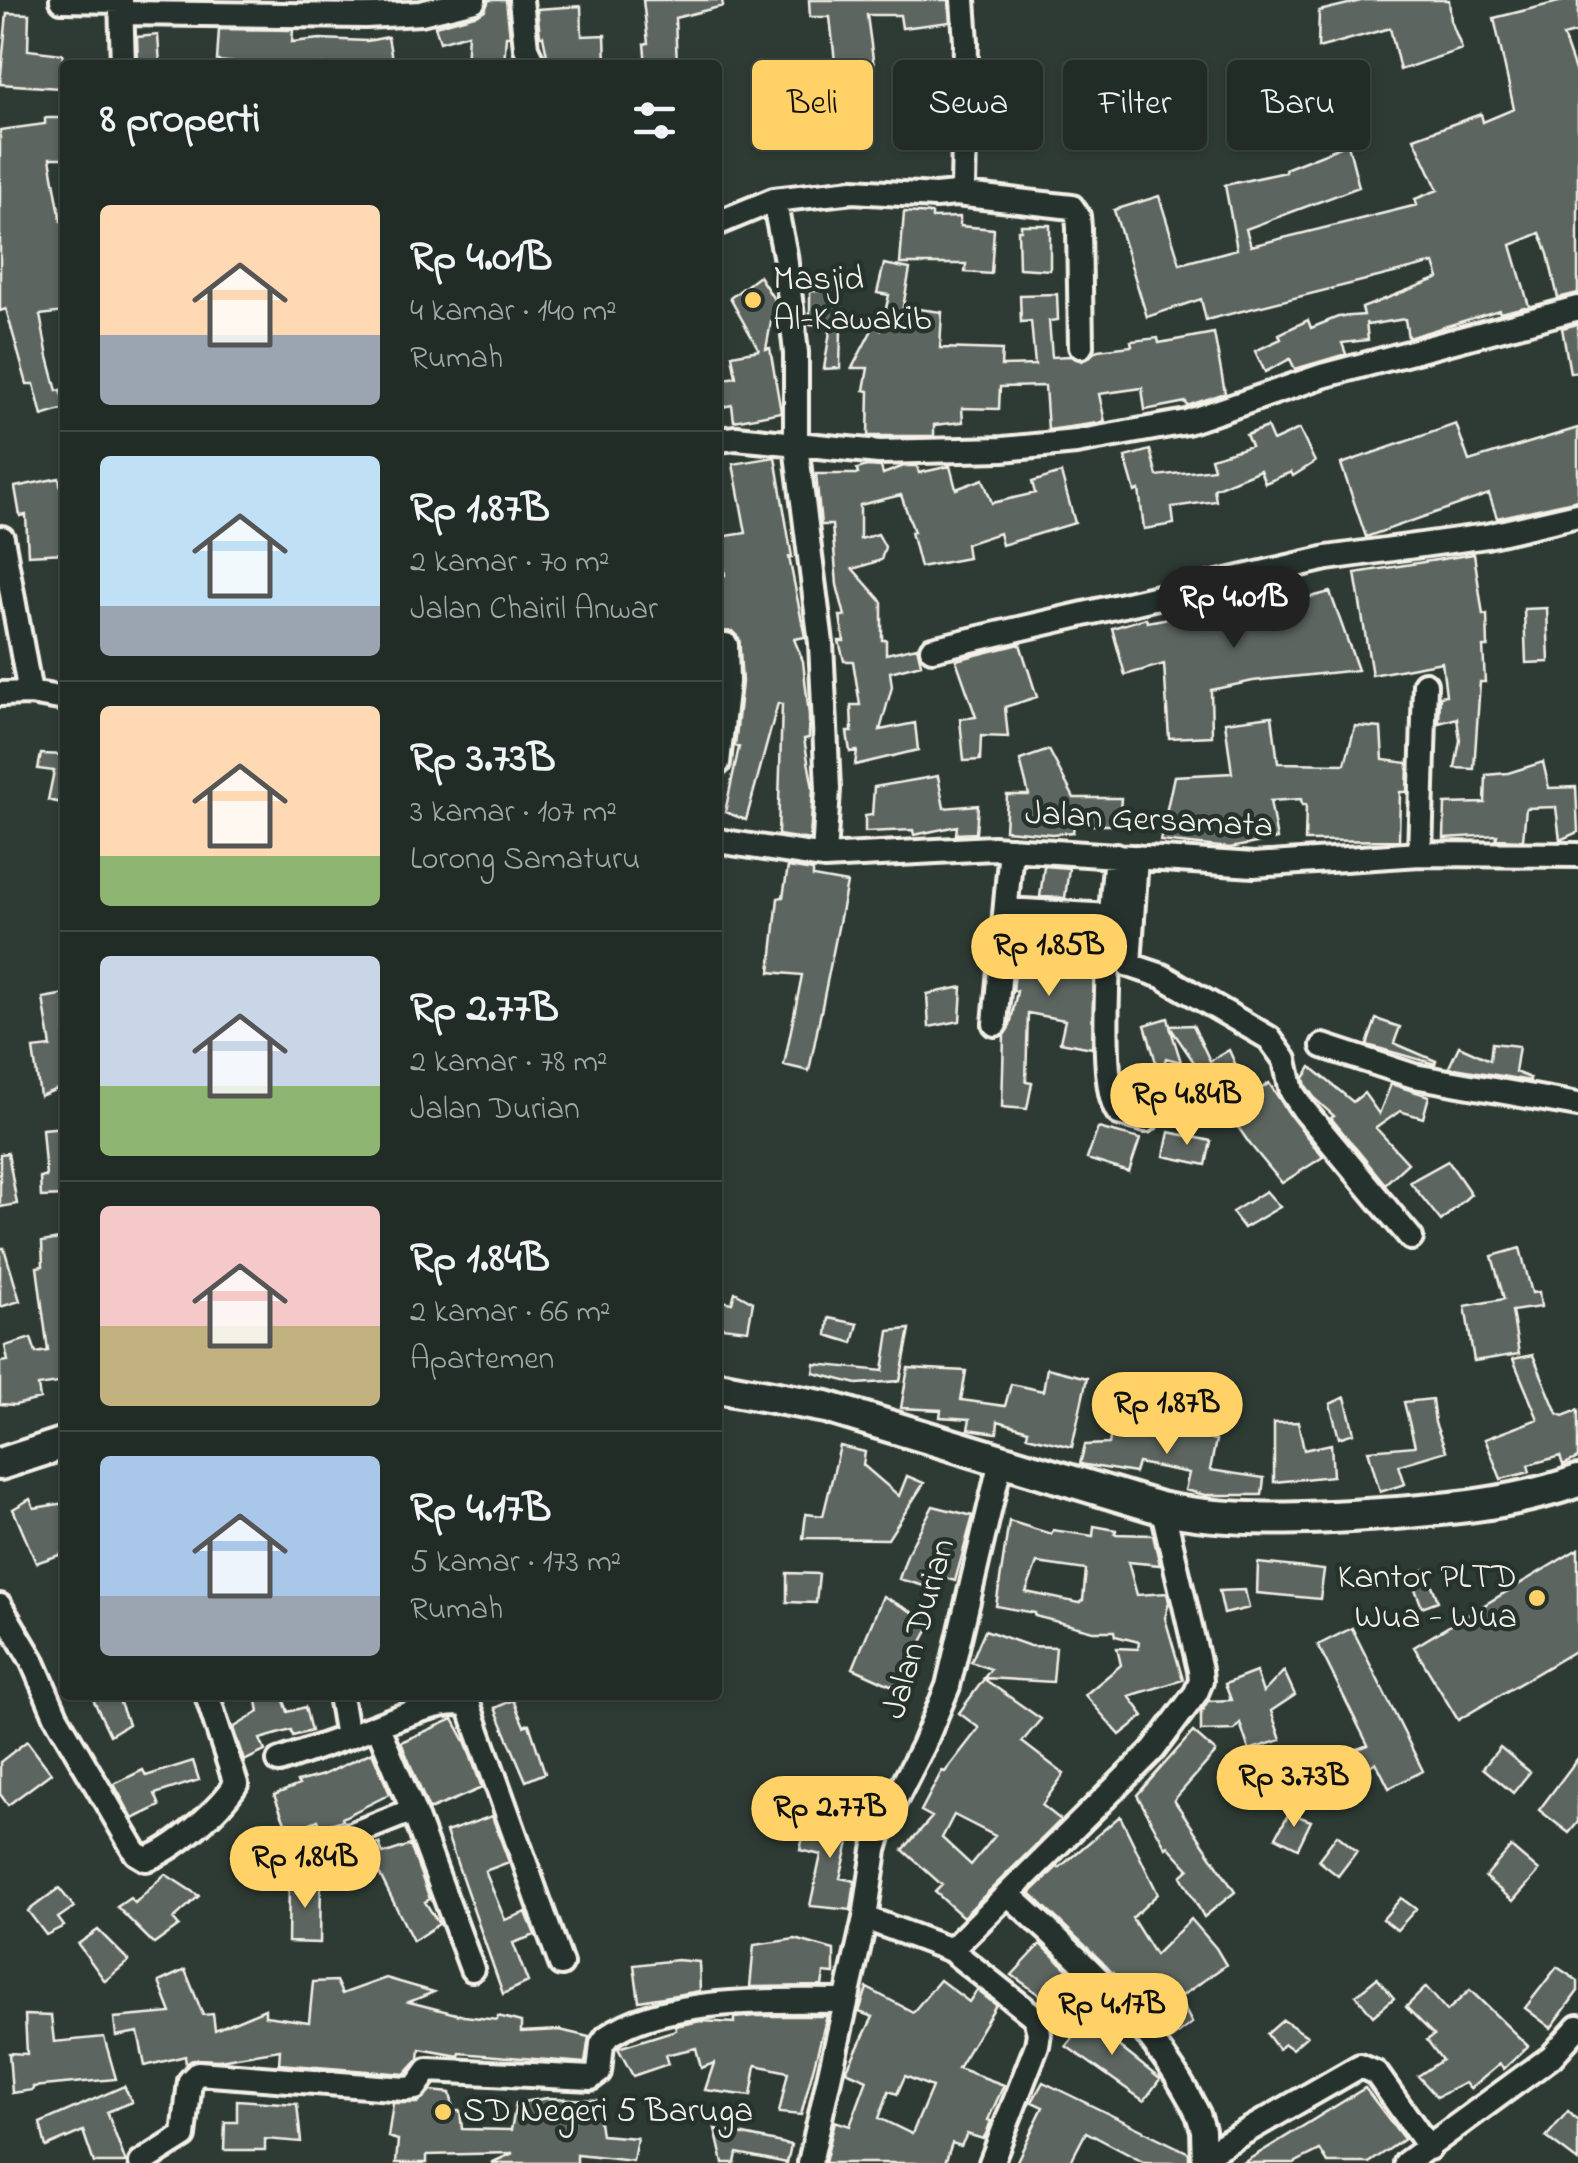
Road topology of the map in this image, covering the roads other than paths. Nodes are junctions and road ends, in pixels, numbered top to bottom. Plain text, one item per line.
1 (62, 0) edge
2 (474, 0) edge
3 (521, 0) edge
4 (963, 0) edge
5 (121, 5) edge
6 (123, 60) edge
7 (532, 60) edge
8 (956, 194) junction
9 (774, 200) junction
10 (722, 221) edge
11 (1578, 308) edge
12 (1081, 346) dead end
13 (722, 440) edge
14 (796, 446) junction
15 (1578, 515) edge
16 (2, 538) edge
17 (726, 645) dead end
18 (932, 648) dead end
19 (1425, 684) dead end
20 (30, 693) junction
21 (0, 694) edge
22 (60, 698) edge
23 (722, 727) edge
24 (722, 842) edge
25 (1010, 849) junction
26 (1420, 854) junction
27 (1578, 855) edge
28 (824, 856) junction
29 (1126, 856) junction
30 (1006, 910) junction
31 (1110, 916) junction
32 (1120, 964) junction
33 (996, 1024) dead end
34 (1323, 1046) dead end
35 (1578, 1104) edge
36 (1146, 1120) dead end
37 (1411, 1238) dead end
38 (722, 1388) edge
39 (722, 1398) edge
40 (60, 1428) edge
41 (60, 1445) edge
42 (0, 1446) edge
43 (0, 1464) edge
44 (999, 1465) junction
45 (1578, 1481) edge
46 (1578, 1498) edge
47 (1165, 1519) junction
48 (0, 1606) edge
49 (209, 1700) edge
50 (341, 1700) edge
51 (378, 1727) junction
52 (347, 1737) junction
53 (279, 1762) dead end
54 (413, 1810) junction
55 (344, 1837) dead end
56 (1008, 1895) junction
57 (864, 1918) junction
58 (952, 1950) junction
59 (561, 1964) dead end
60 (472, 1969) dead end
61 (846, 2001) junction
62 (1578, 2028) edge
63 (1429, 2148) junction
64 (1204, 2159) edge
65 (142, 2163) edge
66 (810, 2163) edge
67 (990, 2163) edge
68 (1406, 2163) edge

1 - 5 street
2 - 5 street
3 - 7 street
4 - 8 street
5 - 6 street
8 - 9 street
8 - 12 street
9 - 10 street
9 - 14 street
11 - 14 street
13 - 14 street
14 - 28 street
15 - 18 street
16 - 20 street
17 - 23 street
19 - 26 street
20 - 21 street
20 - 22 street
24 - 28 street, Jalan Gersamata
25 - 28 street, Jalan Gersamata
25 - 29 street, Jalan Gersamata
25 - 30 street
26 - 27 street, Jalan Gersamata
26 - 29 street, Jalan Gersamata
29 - 31 street
29 - 32 street
30 - 31 street
30 - 33 street
31 - 32 street
32 - 36 street
32 - 37 street
34 - 35 street
38 - 44 main road
39 - 44 main road
40 - 42 main road
41 - 43 main road
44 - 45 main road
44 - 47 main road
44 - 57 street, Jalan Durian
46 - 47 main road
47 - 56 street
48 - 49 street
50 - 52 street
51 - 52 street
51 - 54 street
51 - 59 street
52 - 53 street
54 - 55 street
54 - 60 street
56 - 58 street
56 - 64 street
57 - 58 street
57 - 61 street, Jalan Durian
58 - 67 street
61 - 65 street
61 - 66 street, Jalan Durian
62 - 63 street
63 - 64 street
63 - 68 street

